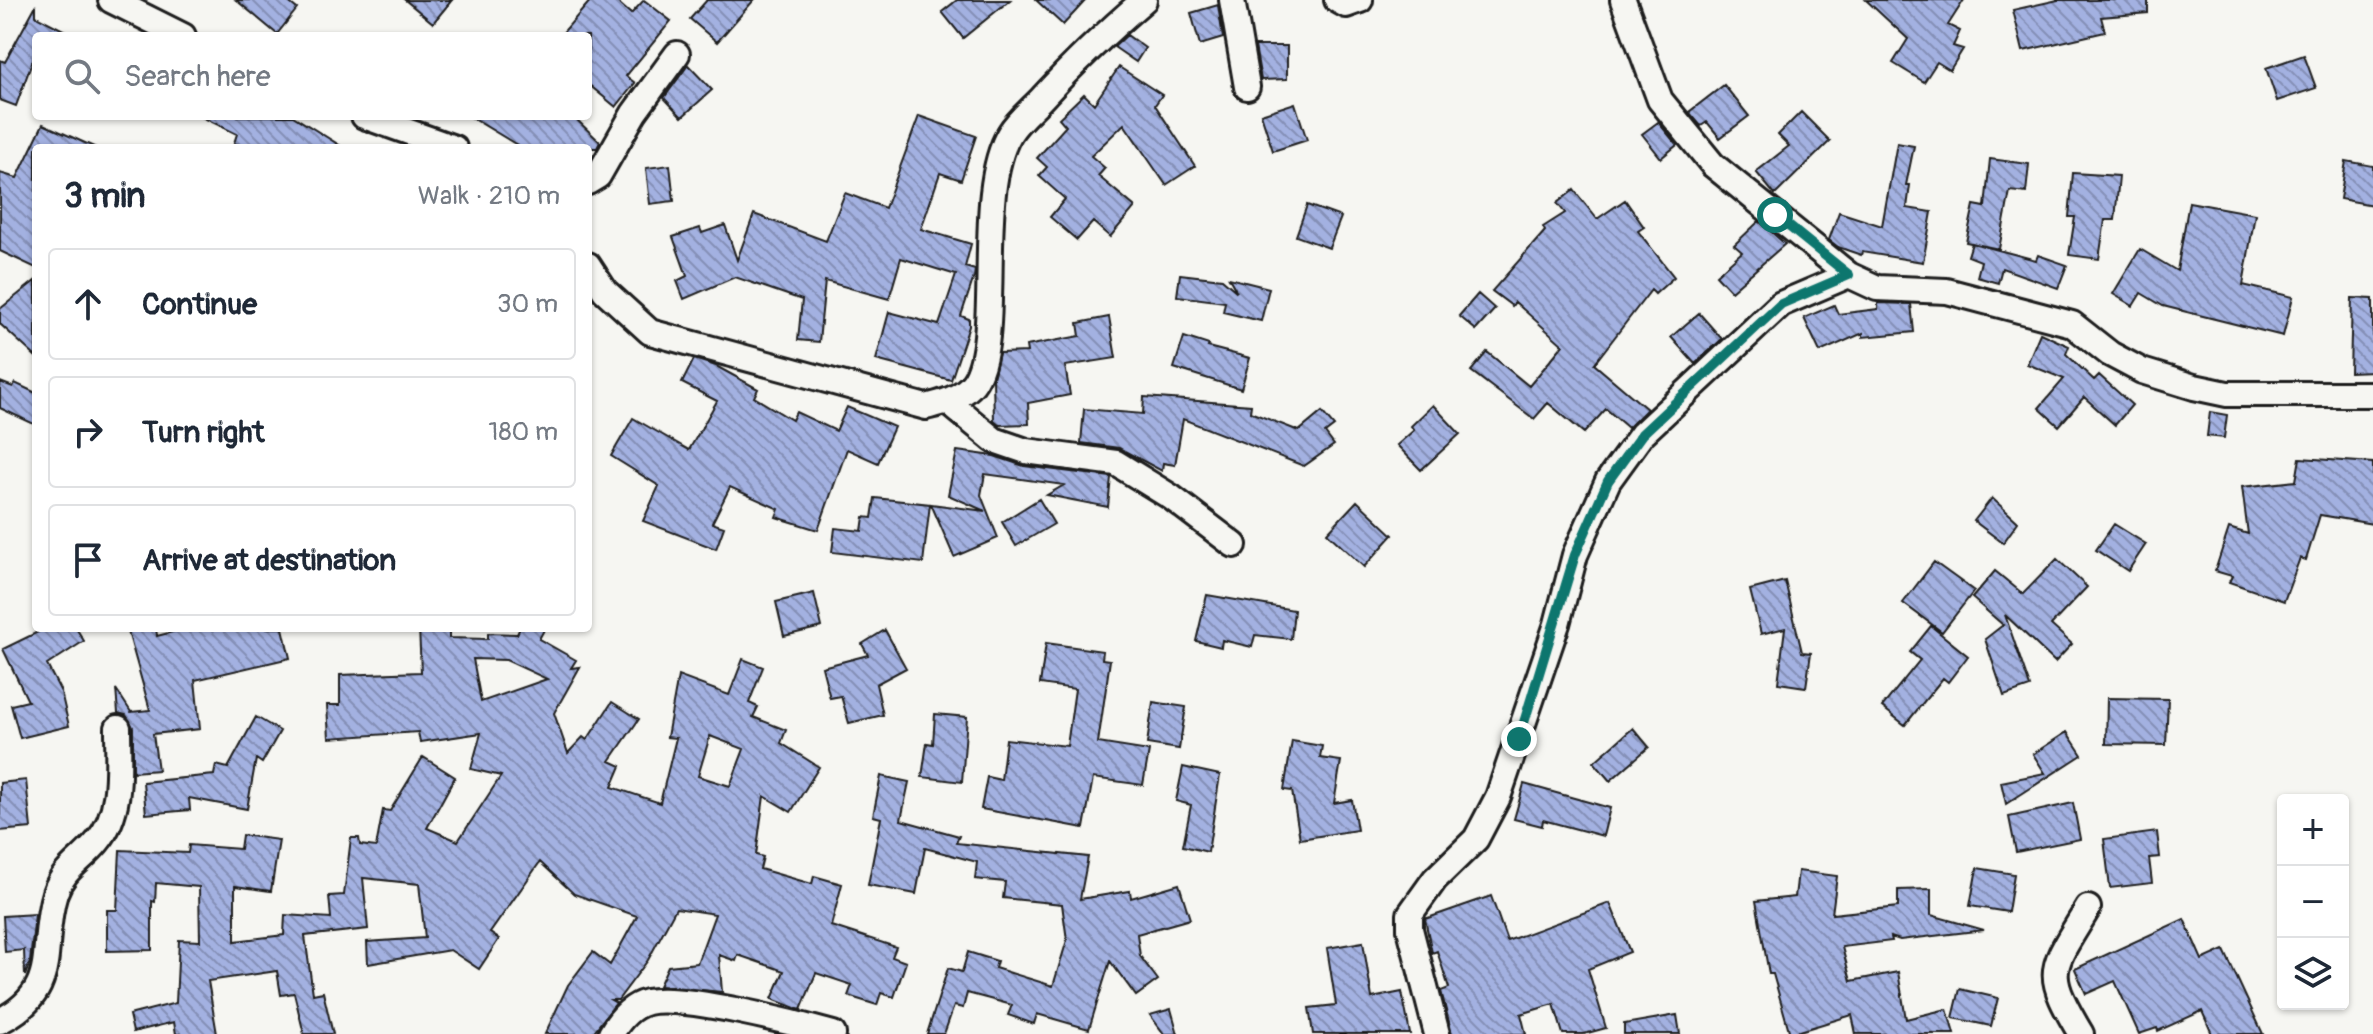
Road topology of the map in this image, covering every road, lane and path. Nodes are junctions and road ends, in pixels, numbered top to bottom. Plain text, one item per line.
1 (111, 0) edge
2 (1144, 0) edge
3 (1232, 0) edge
4 (1337, 0) edge
5 (1360, 0) edge
6 (1623, 0) edge
7 (175, 32) edge
8 (677, 54) dead end
9 (1247, 87) dead end
10 (375, 120) edge
11 (443, 144) edge
12 (592, 180) edge
13 (592, 271) edge
14 (1849, 275) junction
15 (2373, 394) edge
16 (948, 402) junction
17 (1234, 545) dead end
18 (118, 728) dead end
19 (2088, 908) dead end
20 (0, 1021) edge
21 (611, 1034) edge
22 (833, 1034) edge
23 (1437, 1034) edge
24 (2081, 1034) edge

1 - 7 street
2 - 16 street
3 - 9 street
4 - 5 street
6 - 14 street
8 - 12 street
10 - 11 street
13 - 16 street
14 - 15 street
14 - 23 street
16 - 17 street
18 - 20 street
19 - 24 street
21 - 22 street

